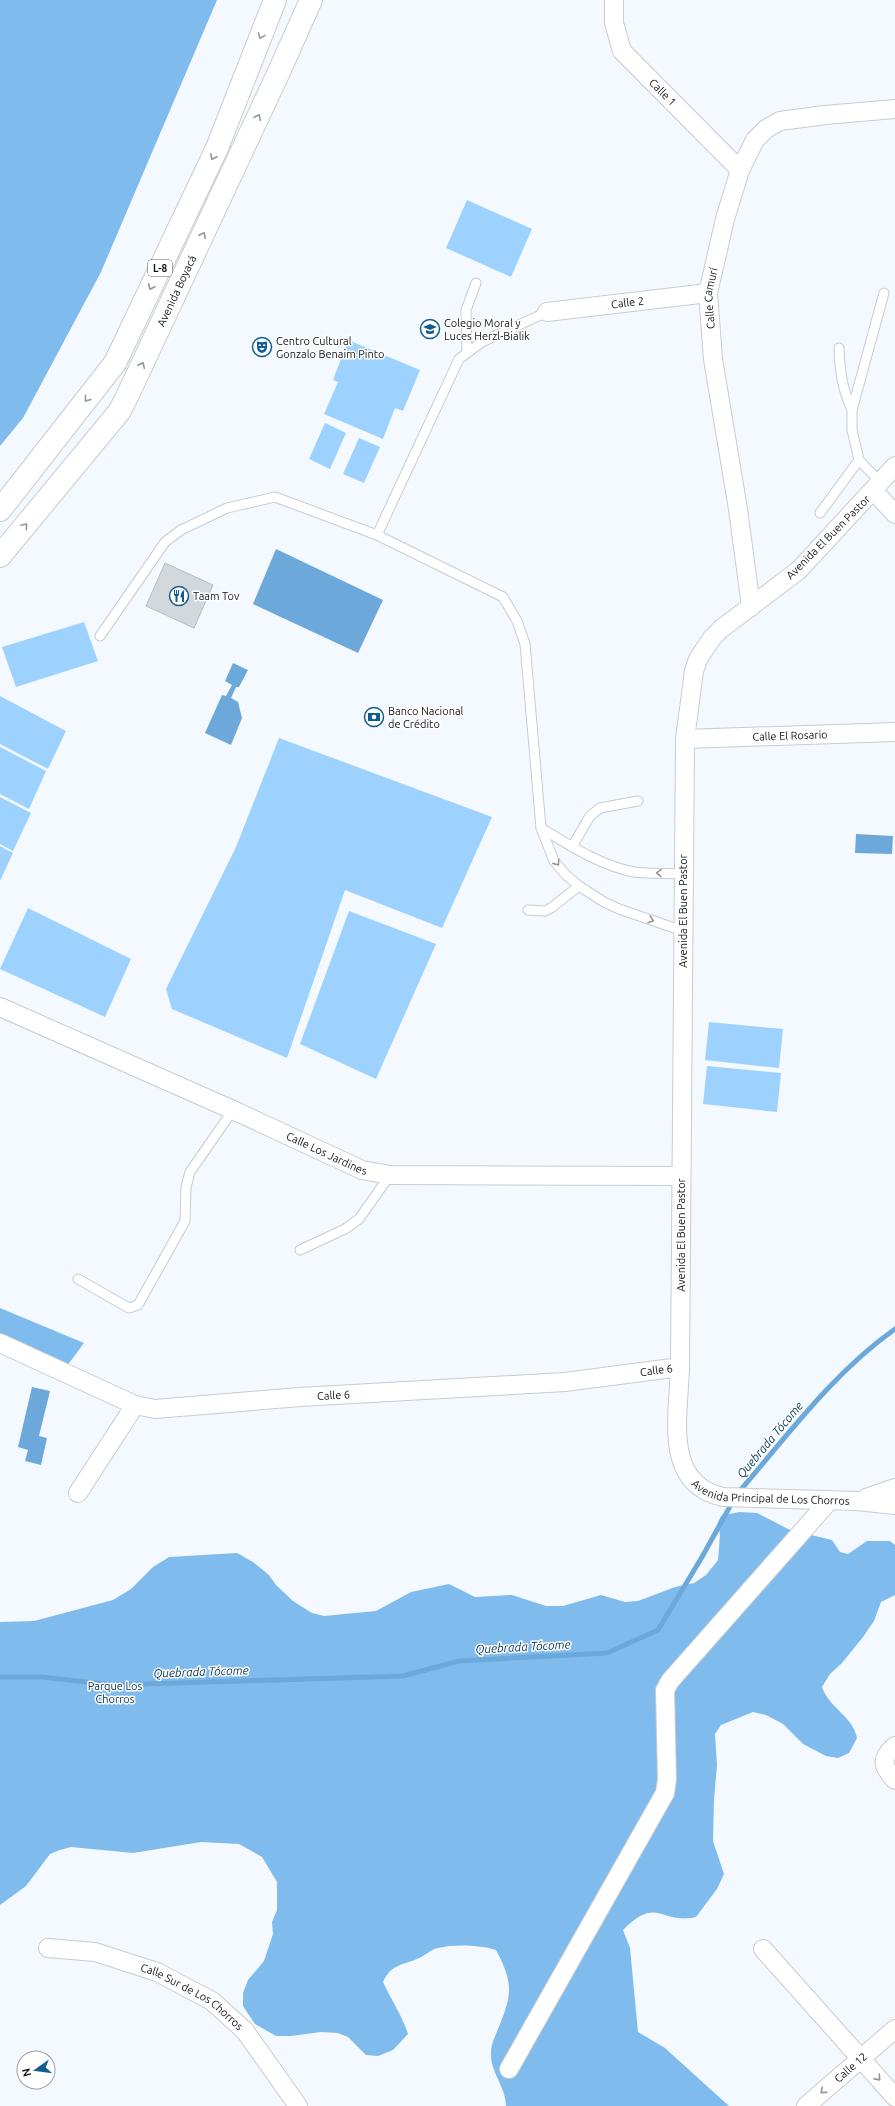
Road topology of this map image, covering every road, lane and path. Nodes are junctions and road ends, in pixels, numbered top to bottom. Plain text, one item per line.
1 (275, 0) edge
2 (310, 0) edge
3 (614, 0) edge
4 (895, 109) edge
5 (740, 170) junction
6 (476, 283) dead end
7 (708, 293) junction
8 (884, 293) dead end
9 (547, 312) joint
10 (839, 348) dead end
11 (467, 352) junction
12 (852, 410) junction
13 (859, 460) junction
14 (895, 466) edge
15 (877, 487) junction
16 (0, 510) edge
17 (820, 513) dead end
18 (895, 514) edge
19 (377, 535) junction
20 (0, 556) edge
21 (751, 607) junction
22 (100, 636) dead end
23 (895, 732) edge
24 (685, 739) junction
25 (638, 801) dead end
26 (541, 828) junction
27 (572, 847) junction
28 (684, 874) junction
29 (579, 886) junction
30 (528, 910) dead end
31 (683, 931) junction
32 (0, 1008) edge
33 (233, 1110) junction
34 (390, 1174) junction
35 (681, 1176) junction
36 (300, 1250) dead end
37 (78, 1279) dead end
38 (0, 1343) edge
39 (680, 1367) junction
40 (135, 1405) junction
41 (678, 1441) joint
42 (895, 1488) edge
43 (78, 1493) dead end
44 (830, 1500) junction
45 (857, 1501) junction
46 (895, 1505) edge
47 (891, 1750) edge
48 (895, 1780) edge
49 (48, 1948) dead end
50 (763, 1949) dead end
51 (895, 2029) edge
52 (861, 2059) junction
53 (508, 2069) dead end
54 (895, 2097) edge
55 (298, 2106) edge
56 (806, 2106) edge

1 -> 16 highway, L-8
20 -> 2 highway, Avenida Boyacá / L-8
3 - 5 street, Calle 1
4 - 5 street, Calle Camurí
5 - 7 street, Calle Camurí
6 - 11 lane
7 - 9 street, Calle 2
7 - 21 street, Calle Camurí
8 - 12 lane
9 - 11 lane
10 - 12 lane
11 - 19 lane
12 - 13 lane
13 - 15 lane
13 - 17 lane
14 - 15 street, Avenida El Buen Pastor
15 - 18 street
15 - 21 street, Avenida El Buen Pastor
19 - 22 lane
19 - 26 lane
21 - 24 street, Avenida El Buen Pastor
23 - 24 street, Calle El Rosario
24 - 28 street, Avenida El Buen Pastor
25 - 27 lane
26 - 27 lane
26 -> 29 lane
28 -> 27 lane
28 - 31 street, Avenida El Buen Pastor
29 - 30 lane
29 -> 31 lane
31 - 35 street, Avenida El Buen Pastor
32 - 33 street, Calle Los Jardines
33 - 34 street, Calle Los Jardines
33 - 37 lane
34 - 35 street, Calle Los Jardines
34 - 36 lane
35 - 39 street, Avenida El Buen Pastor
38 - 40 street, Calle 6
39 - 40 street, Calle 6
39 - 41 street, Avenida El Buen Pastor
40 - 43 street
41 - 44 street, Avenida Principal de Los Chorros
42 - 45 street
44 - 45 street, Avenida Principal de Los Chorros
44 - 53 street
45 - 46 street, Avenida Principal de Los Chorros
47 - 48 street
49 - 55 street, Calle Sur de Los Chorros
50 - 52 street
51 - 52 street, Calle 12
52 -> 54 street
52 -> 56 street, Calle 12

